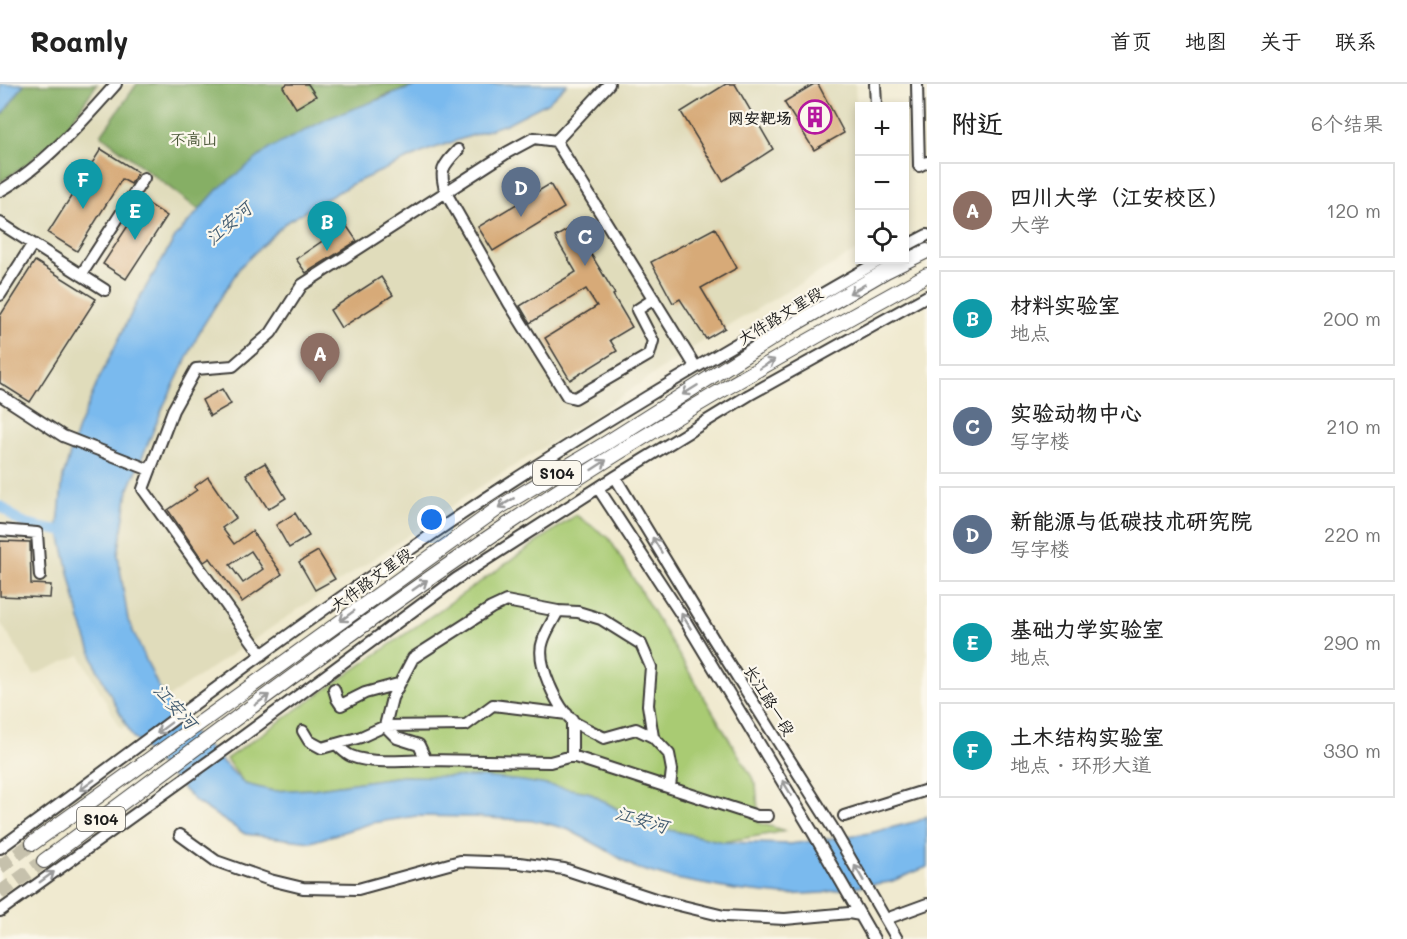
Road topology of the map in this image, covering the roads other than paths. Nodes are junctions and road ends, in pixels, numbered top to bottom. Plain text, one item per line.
1 (116, 84) edge
2 (609, 84) edge
3 (875, 84) edge
4 (917, 84) edge
5 (876, 102) edge
6 (556, 141) junction
7 (458, 150) dead end
8 (927, 162) edge
9 (144, 178) dead end
10 (0, 191) edge
11 (446, 193) junction
12 (0, 223) edge
13 (927, 235) edge
14 (32, 244) junction
15 (909, 244) edge
16 (927, 251) edge
17 (874, 264) edge
18 (81, 275) junction
19 (927, 275) edge
20 (105, 290) dead end
21 (0, 295) edge
22 (927, 296) edge
23 (654, 299) junction
24 (695, 366) junction
25 (0, 395) edge
26 (150, 470) junction
27 (615, 477) junction
28 (598, 488) junction
29 (0, 530) edge
30 (39, 576) dead end
31 (558, 611) junction
32 (262, 655) junction
33 (398, 684) junction
34 (334, 689) dead end
35 (569, 717) junction
36 (385, 726) junction
37 (303, 731) dead end
38 (653, 736) junction
39 (336, 744) junction
40 (572, 756) junction
41 (426, 760) junction
42 (670, 786) junction
43 (927, 790) edge
44 (768, 816) dead end
45 (844, 816) dead end
46 (180, 835) dead end
47 (33, 843) tunnel mouth
48 (0, 848) edge
49 (44, 861) tunnel mouth
50 (927, 904) edge
51 (0, 911) edge
52 (860, 915) junction
53 (886, 919) junction
54 (874, 939) edge
55 (897, 939) edge

1 - 10 street
2 - 6 street
3 - 5 street
4 - 8 street
6 - 11 street
6 - 23 street
7 - 11 street
9 - 18 street
11 - 23 street
11 - 26 street
12 - 14 street
13 - 15 street
14 - 18 street
14 - 21 street
16 -> 47 main road, 大件路文星段 / S104
17 - 24 street
18 - 20 street
49 -> 19 main road, 大件路文星段 / S104
22 - 27 street
23 - 24 street
24 - 32 street
25 - 26 street
26 - 32 street
27 - 28 street
53 -> 27 street, 长江路一段
51 -> 28 street
52 -> 28 street, 长江路一段
29 - 30 street
31 - 33 street
31 - 35 street
31 - 38 street
32 -> 48 street
33 - 34 street
33 - 36 street
35 - 36 street
35 - 38 street
35 - 40 street
36 - 39 street
36 - 41 street
37 - 39 street
38 - 42 street
39 - 41 street
40 - 41 street
40 - 42 street
42 - 44 street
43 - 45 street
46 - 52 street
50 - 53 street
52 - 54 street, 长江路一段
53 - 55 street, 长江路一段

